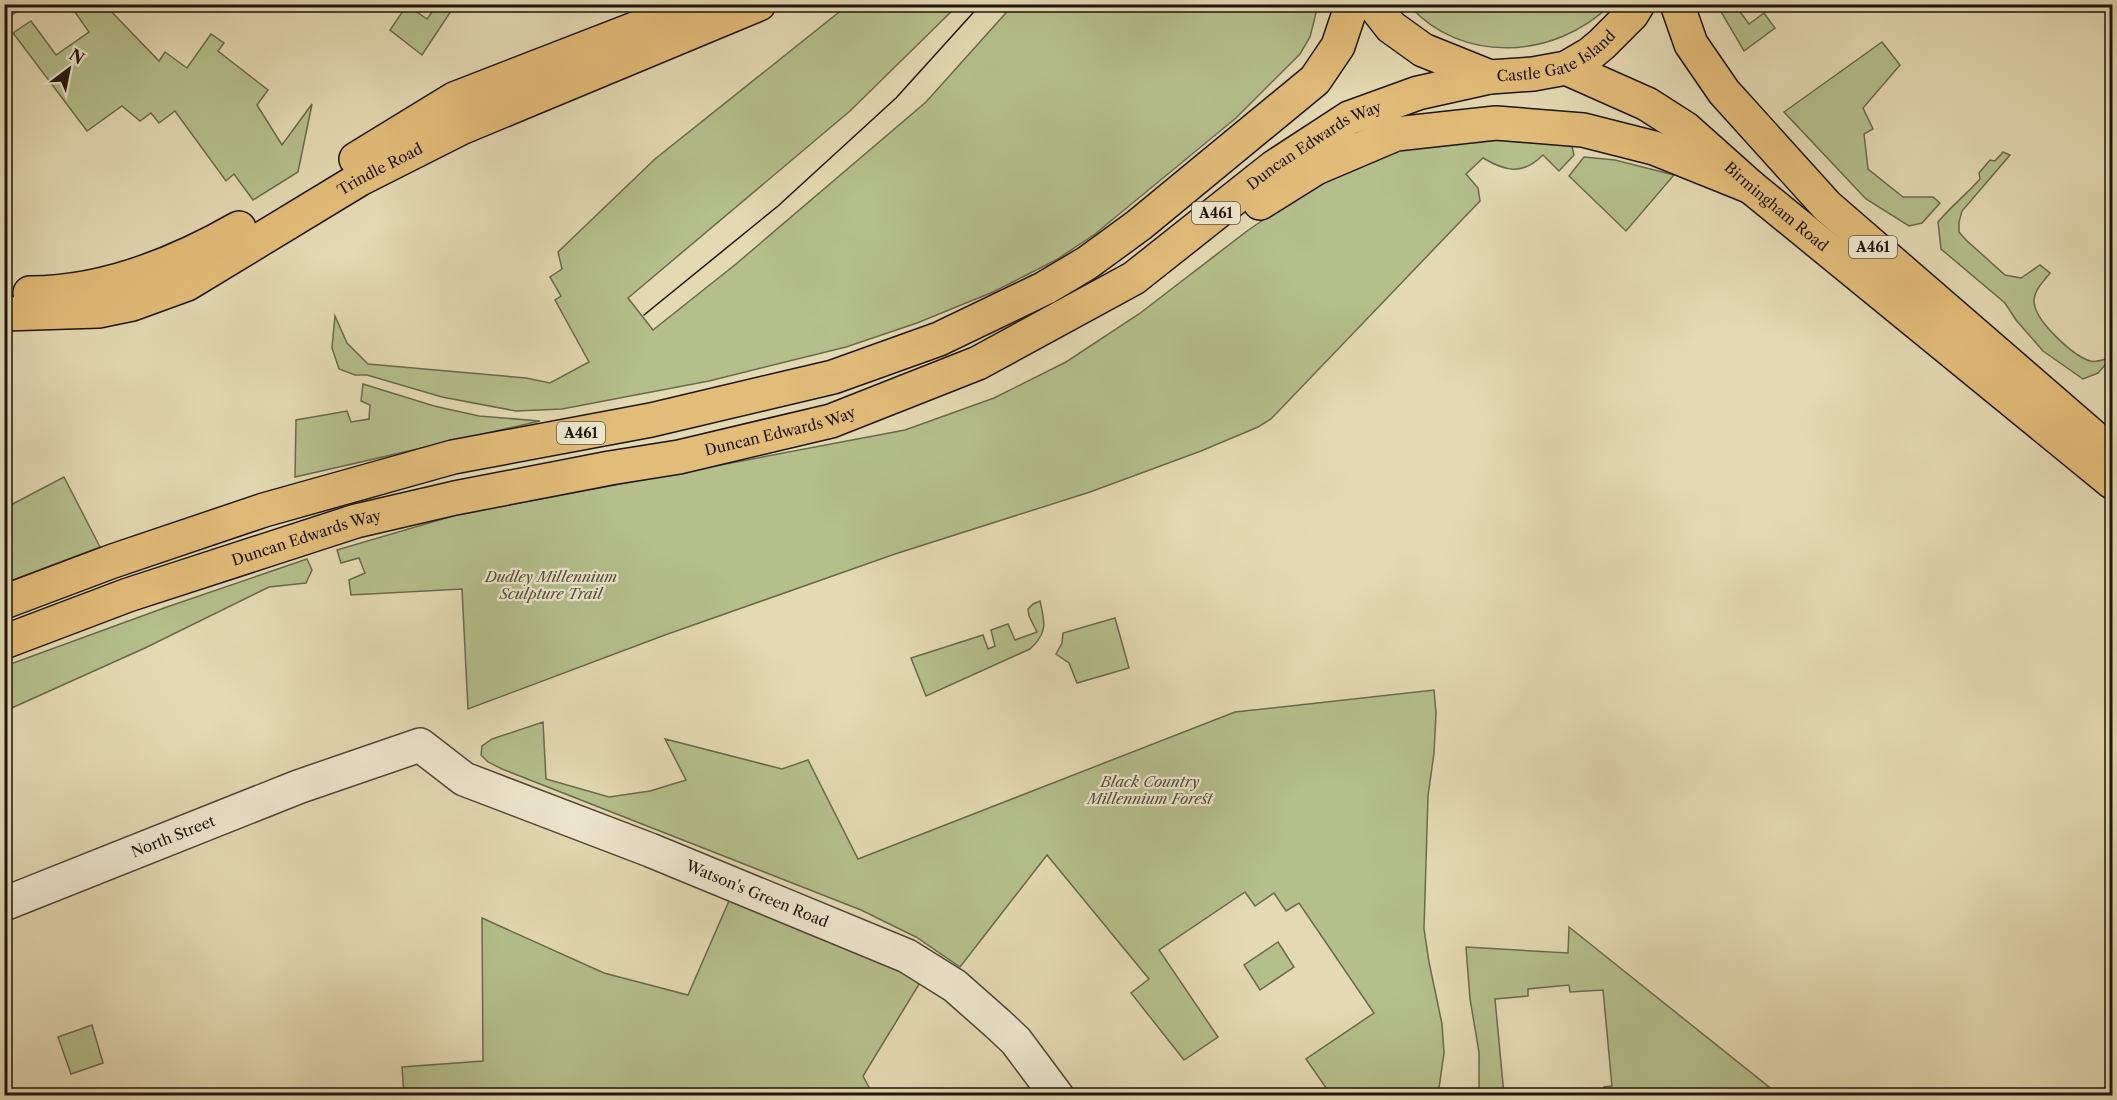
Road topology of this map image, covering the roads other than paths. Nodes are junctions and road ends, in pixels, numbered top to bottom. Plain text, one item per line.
1 (699, 4) edge
2 (759, 4) edge
3 (1352, 4) edge
4 (1373, 4) edge
5 (1638, 4) edge
6 (1677, 4) edge
7 (1566, 68) junction
8 (1490, 77) junction
9 (1751, 188) junction
10 (154, 283) junction
11 (4, 292) edge
12 (4, 314) edge
13 (952, 373) junction
14 (2112, 453) edge
15 (2112, 482) edge
16 (4, 603) edge
17 (4, 642) edge
18 (420, 745) joint
19 (4, 904) edge
20 (1058, 1095) edge

1 - 10 main road, Trindle Road
2 - 10 main road, Trindle Road
3 - 16 main road, A461
4 - 8 main road, Castle Gate Island / A461
5 - 7 main road, Castle Gate Island / A461
6 - 14 main road, A461
7 - 8 main road, Castle Gate Island / A461
7 - 9 main road, Birmingham Road / A461
8 - 13 main road, Duncan Edwards Way / A461
9 - 13 main road
9 - 15 main road, Birmingham Road / A461
10 - 11 main road
10 - 12 main road, Trindle Road
13 - 17 main road, Duncan Edwards Way / A461
18 - 19 street, North Street
18 - 20 street, Watson's Green Road

